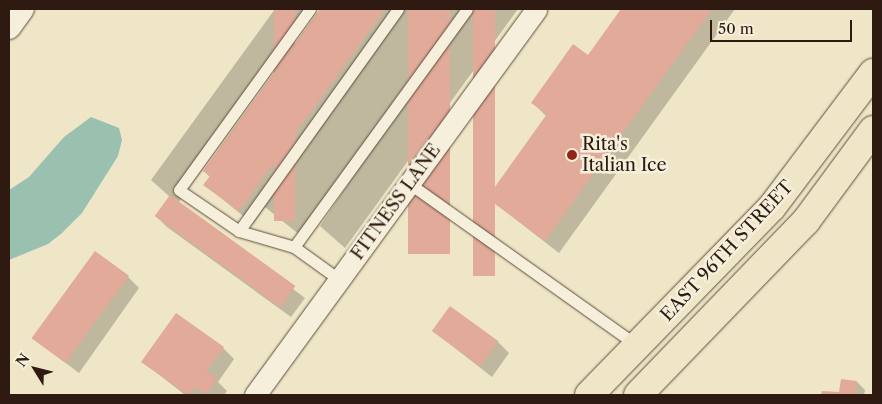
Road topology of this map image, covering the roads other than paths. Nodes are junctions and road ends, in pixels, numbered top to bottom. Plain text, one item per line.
1 (23, 9) edge
2 (310, 9) edge
3 (398, 9) edge
4 (467, 9) edge
5 (536, 9) edge
6 (9, 28) edge
7 (873, 73) edge
8 (873, 130) edge
9 (410, 184) junction
10 (239, 231) junction
11 (294, 247) junction
12 (340, 280) junction
13 (638, 346) junction
14 (255, 395) edge
15 (589, 395) edge
16 (638, 395) edge

1 - 6 street
2 - 10 lane
3 - 10 lane
4 - 11 lane
5 - 9 street, FITNESS LANE
7 - 13 main road, EAST 96TH STREET
8 - 16 main road, EAST 96TH STREET
9 - 12 street, FITNESS LANE
9 - 13 lane
10 - 11 lane
11 - 12 lane
12 - 14 street, FITNESS LANE
13 - 15 main road, EAST 96TH STREET

